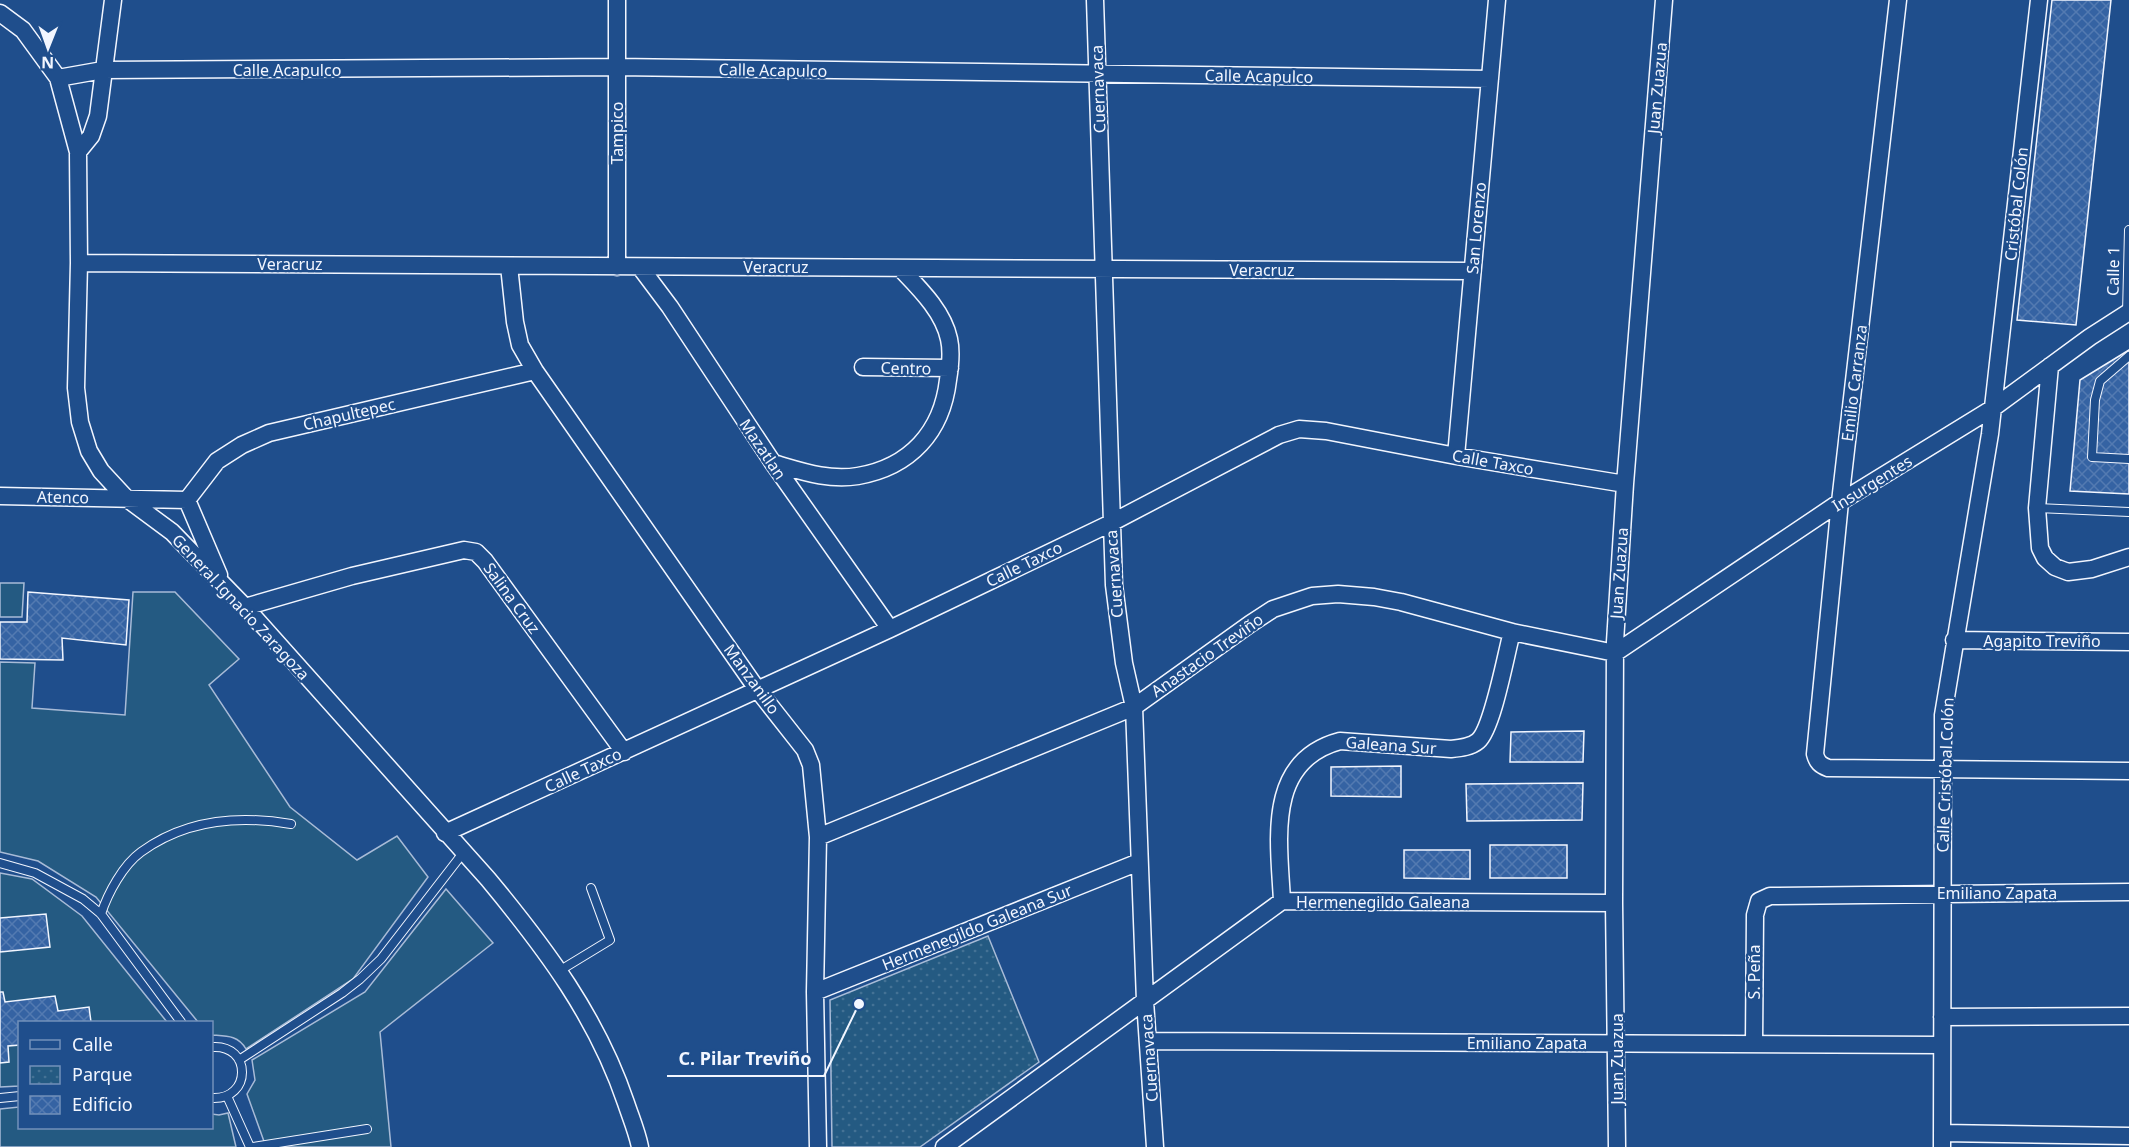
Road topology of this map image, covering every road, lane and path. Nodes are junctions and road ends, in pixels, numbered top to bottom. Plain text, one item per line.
1 (112, 0) edge
2 (617, 0) edge
3 (1095, 0) edge
4 (1497, 0) edge
5 (1664, 0) edge
6 (1898, 0) edge
7 (2039, 0) edge
8 (0, 13) edge
9 (617, 67) junction
10 (103, 70) junction
11 (1098, 75) junction
12 (58, 78) junction
13 (1490, 79) junction
14 (78, 152) junction
15 (2129, 230) edge
16 (79, 262) junction
17 (509, 266) junction
18 (617, 267) junction
19 (640, 267) junction
20 (900, 268) junction
21 (1104, 270) junction
22 (1472, 271) junction
23 (2128, 313) edge
24 (2129, 356) edge
25 (2050, 366) junction
26 (862, 367) dead end
27 (950, 368) junction
28 (535, 371) junction
29 (1993, 408) junction
30 (1456, 456) junction
31 (2129, 459) edge
32 (772, 463) junction
33 (1625, 484) junction
34 (0, 496) edge
35 (126, 498) junction
36 (187, 500) junction
37 (1840, 502) junction
38 (2037, 508) junction
39 (2129, 512) edge
40 (1111, 523) junction
41 (2129, 557) edge
42 (223, 585) junction
43 (245, 607) junction
44 (890, 629) junction
45 (1512, 632) junction
46 (1954, 640) junction
47 (2129, 642) edge
48 (1615, 653) junction
49 (757, 689) junction
50 (1134, 707) junction
51 (624, 752) junction
52 (1943, 770) junction
53 (2129, 771) edge
54 (291, 824) dead end
55 (445, 833) junction
56 (818, 837) junction
57 (463, 853) junction
58 (0, 862) edge
59 (1139, 862) junction
60 (591, 888) dead end
61 (2129, 892) edge
62 (1942, 893) junction
63 (1282, 901) junction
64 (1759, 901) joint
65 (1614, 903) junction
66 (101, 914) junction
67 (559, 971) junction
68 (815, 992) junction
69 (1145, 1001) junction
70 (2129, 1016) edge
71 (1942, 1017) junction
72 (180, 1021) edge
73 (1148, 1041) junction
74 (1618, 1043) junction
75 (1754, 1044) junction
76 (1942, 1045) junction
77 (213, 1047) edge
78 (239, 1060) junction
79 (18, 1096) edge
80 (227, 1096) junction
81 (0, 1098) edge
82 (213, 1098) edge
83 (971, 1127) junction
84 (367, 1129) dead end
85 (2129, 1136) edge
86 (1942, 1140) edge
87 (251, 1147) edge
88 (640, 1147) edge
89 (818, 1147) edge
90 (944, 1147) edge
91 (971, 1147) edge
92 (1155, 1147) edge
93 (1617, 1147) edge

1 - 10 street
2 - 9 street, Tampico
3 - 11 street, Cuernavaca
4 - 13 street, San Lorenzo
5 - 33 street, Juan Zuazua
6 - 37 street, Emilio Carranza
7 - 29 street, Cristóbal Colón
8 - 12 street
9 - 10 street, Calle Acapulco
9 - 11 street, Calle Acapulco
9 - 18 street, Tampico
10 - 12 street, Calle Acapulco
10 - 14 street
11 - 13 street, Calle Acapulco
11 - 21 street, Cuernavaca
12 - 14 street, General Ignacio Zaragoza
13 - 22 street, San Lorenzo
14 - 16 street, General Ignacio Zaragoza
15 - 23 lane, Calle 1
16 - 17 street, Veracruz
16 - 35 street, General Ignacio Zaragoza
17 - 18 street, Veracruz
17 - 28 street, Manzanillo
18 - 19 street, Veracruz
19 - 20 street, Veracruz
19 - 32 street, Mazatlan
20 - 21 street, Veracruz
20 - 27 street
21 - 22 street, Veracruz
21 - 40 street, Cuernavaca
22 - 30 street, San Lorenzo
23 - 25 street, Insurgentes
24 - 31 lane
25 - 29 street, Insurgentes
25 - 38 street
26 - 27 street, Centro
27 - 32 street
28 - 36 street, Chapultepec
28 - 49 street, Manzanillo
29 - 37 street, Insurgentes
29 - 46 street, Calle Cristóbal Colón
30 - 33 street, Calle Taxco
30 - 40 street, Calle Taxco
32 - 44 street, Mazatlan
33 - 48 street, Juan Zuazua
34 - 35 street, Atenco
35 - 36 street
35 - 42 street, General Ignacio Zaragoza
36 - 42 street
37 - 48 street, Insurgentes
37 - 52 street, Emilio Carranza
38 - 39 lane
38 - 41 street
40 - 44 street, Calle Taxco
40 - 50 street, Cuernavaca
42 - 43 street, General Ignacio Zaragoza
43 - 51 street, Salina Cruz
43 - 55 street, General Ignacio Zaragoza
44 - 49 street, Calle Taxco
45 - 48 street, Anastacio Treviño
45 - 50 street, Anastacio Treviño
45 - 63 street, Galeana Sur
46 - 47 street, Agapito Treviño
46 - 52 street, Calle Cristóbal Colón
48 - 65 street, Juan Zuazua
49 - 51 street, Calle Taxco
49 - 56 street, Manzanillo
50 - 56 street, Anastacio Treviño
50 - 59 street, Cuernavaca
51 - 55 street, Calle Taxco
52 - 53 street
52 - 62 street, Calle Cristóbal Colón
54 - 66 lane
55 - 57 street, General Ignacio Zaragoza
56 - 68 street, Manzanillo
57 - 67 street, General Ignacio Zaragoza
57 - 78 lane
58 - 66 lane
59 - 68 street, Hermenegildo Galeana Sur
59 - 69 street, Cuernavaca
60 - 67 lane
61 - 62 street, Emiliano Zapata
62 - 64 street, Emiliano Zapata
62 - 71 street, Calle Cristóbal Colón
63 - 65 street, Hermenegildo Galeana
63 - 69 street, Hermenegildo Galeana
64 - 75 street, S. Peña
65 - 74 street, Juan Zuazua
66 - 72 lane
67 - 88 street, General Ignacio Zaragoza
68 - 89 street, Manzanillo
69 - 73 street, Cuernavaca
69 - 83 street, Hermenegildo Galeana
70 - 71 street
71 - 76 street, Calle Cristóbal Colón
73 - 74 street, Emiliano Zapata
73 - 92 street, Cuernavaca
74 - 75 street, Emiliano Zapata
74 - 93 street, Juan Zuazua
75 - 76 street, Emiliano Zapata
76 - 86 street, Calle Cristóbal Colón
77 - 78 lane
78 - 80 lane
79 - 81 lane
80 - 82 lane
80 - 87 lane
83 - 90 street, Hermenegildo Galeana
83 - 91 street
84 - 87 lane
85 - 86 street

